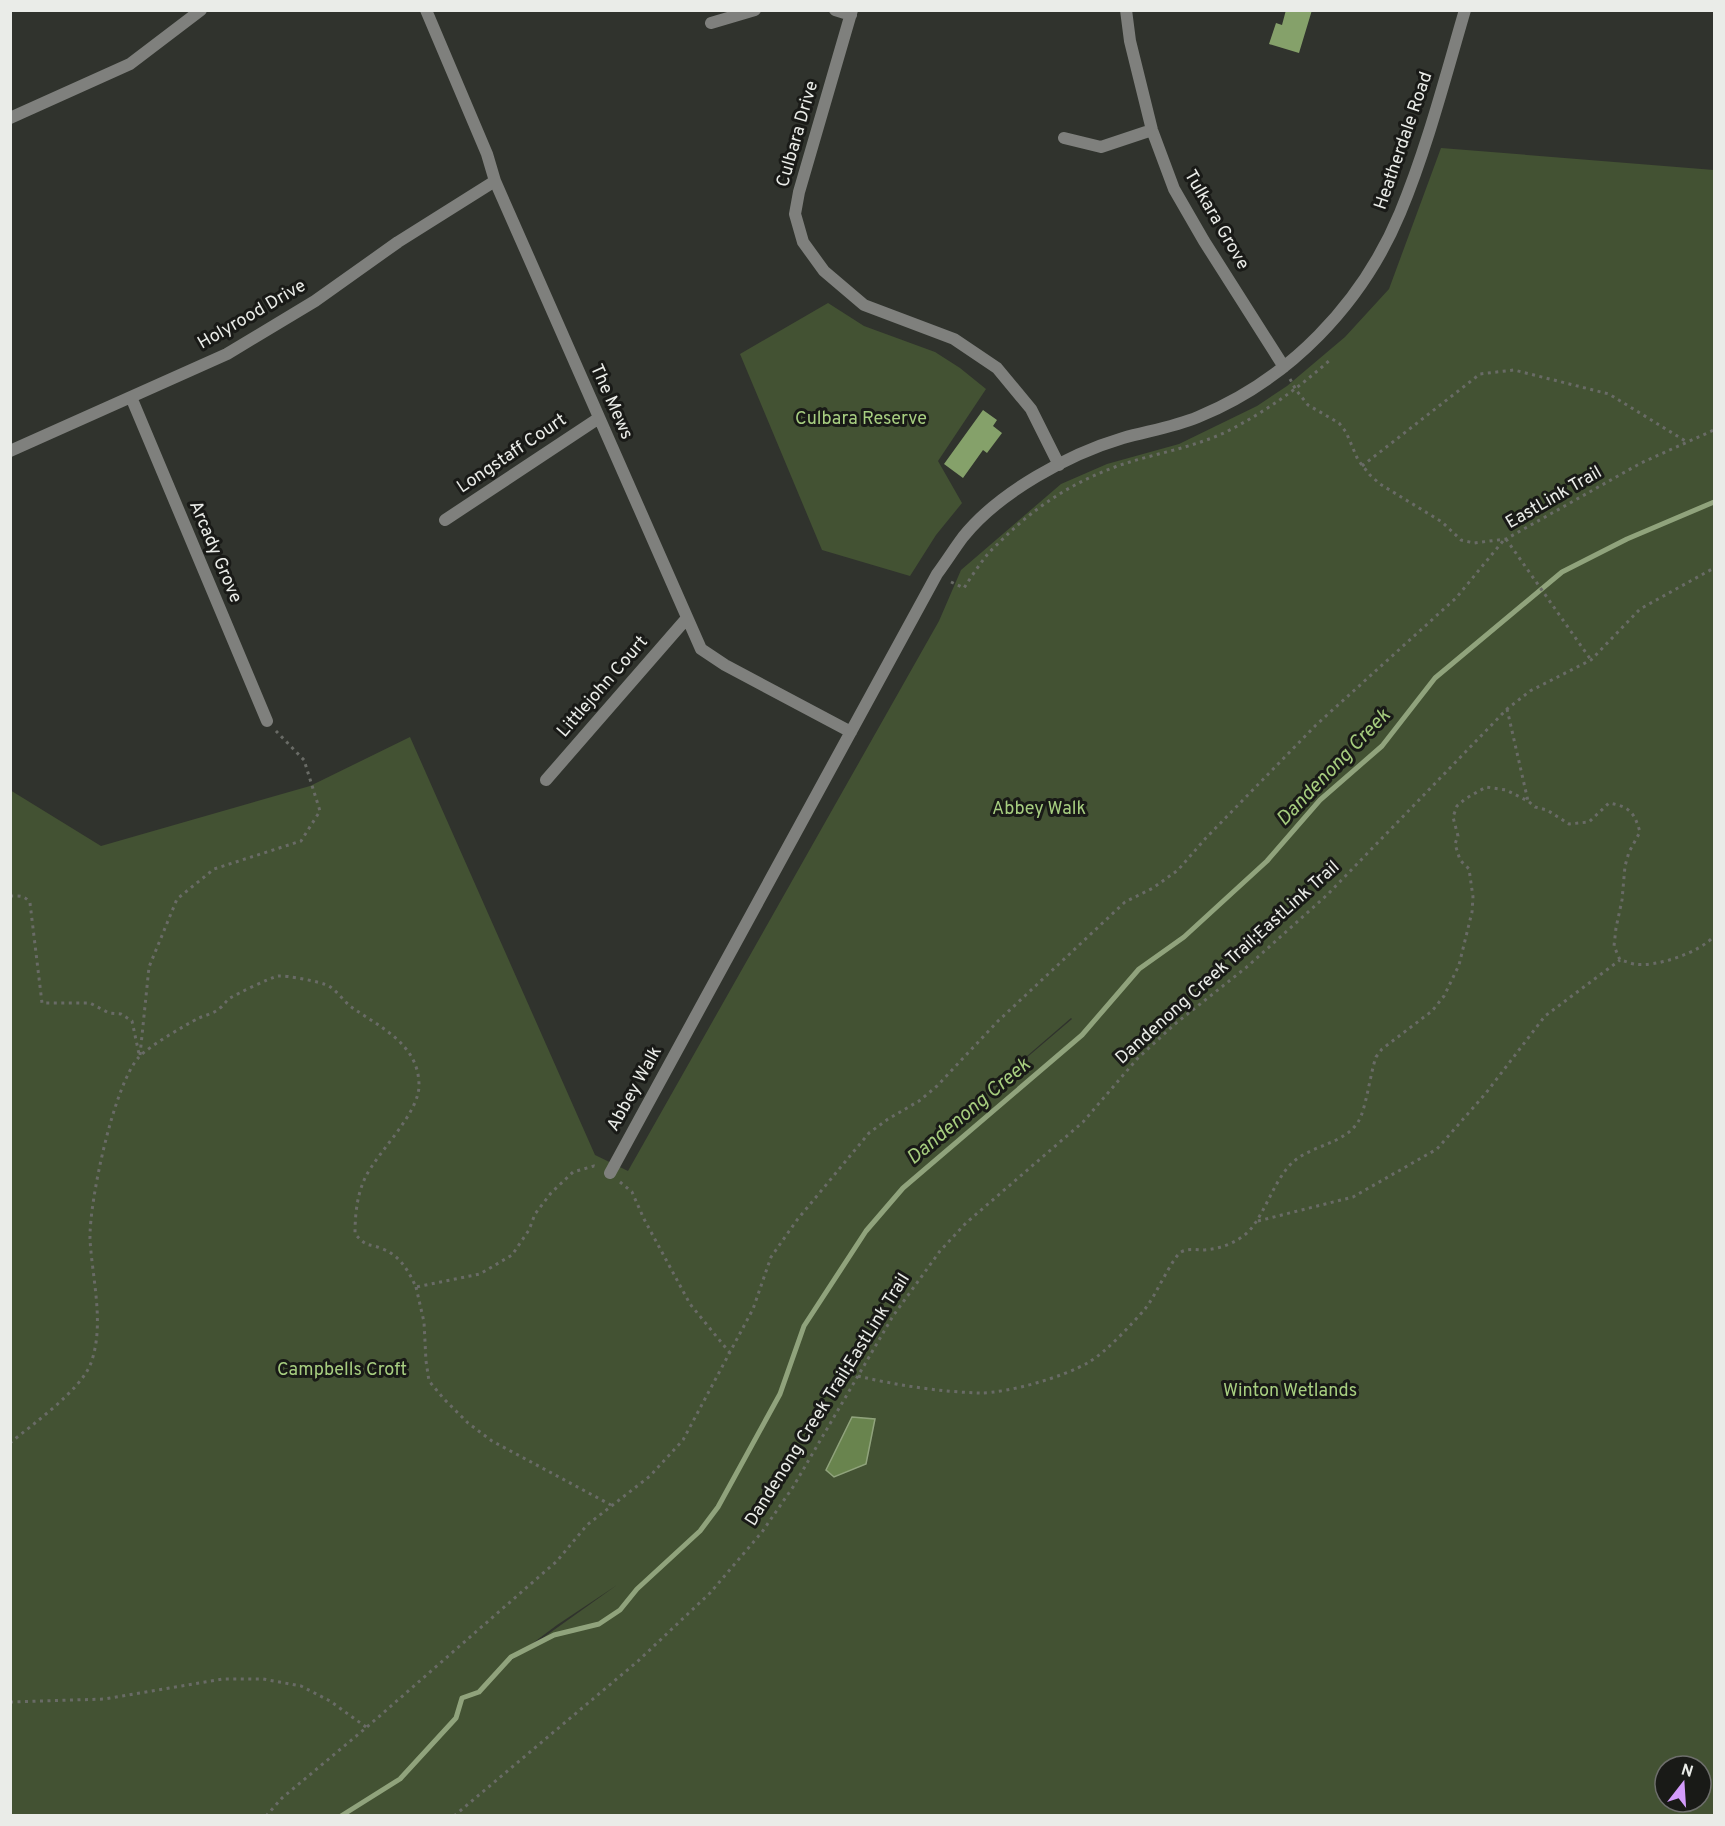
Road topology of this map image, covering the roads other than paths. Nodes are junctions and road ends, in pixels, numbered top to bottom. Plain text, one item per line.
1 (201, 10) edge
2 (426, 10) edge
3 (755, 10) edge
4 (835, 10) edge
5 (1125, 10) edge
6 (1465, 10) edge
7 (851, 13) edge
8 (711, 23) dead end
9 (10, 118) edge
10 (1152, 130) junction
11 (1064, 138) dead end
12 (495, 181) junction
13 (1364, 278) joint
14 (1284, 367) junction
15 (131, 397) junction
16 (599, 418) junction
17 (10, 451) edge
18 (1059, 465) junction
19 (445, 520) dead end
20 (687, 618) junction
21 (267, 720) road end
22 (851, 732) junction
23 (546, 780) dead end
24 (610, 1173) road end

1 - 9 street
2 - 12 street, The Mews
3 - 8 street
4 - 7 street
5 - 10 street, Tulkara Grove
6 - 13 street, Heatherdale Road
7 - 18 street, Culbara Drive
10 - 11 street
10 - 14 street, Tulkara Grove
12 - 15 street, Holyrood Drive
12 - 16 street, The Mews
13 - 14 street, Abbey Walk
14 - 18 street, Abbey Walk
15 - 17 street, Holyrood Drive
15 - 21 street, Arcady Grove
16 - 19 street, Longstaff Court
16 - 20 street, The Mews
18 - 22 street, Abbey Walk
20 - 22 street, The Mews
20 - 23 street, Littlejohn Court
22 - 24 street, Abbey Walk

